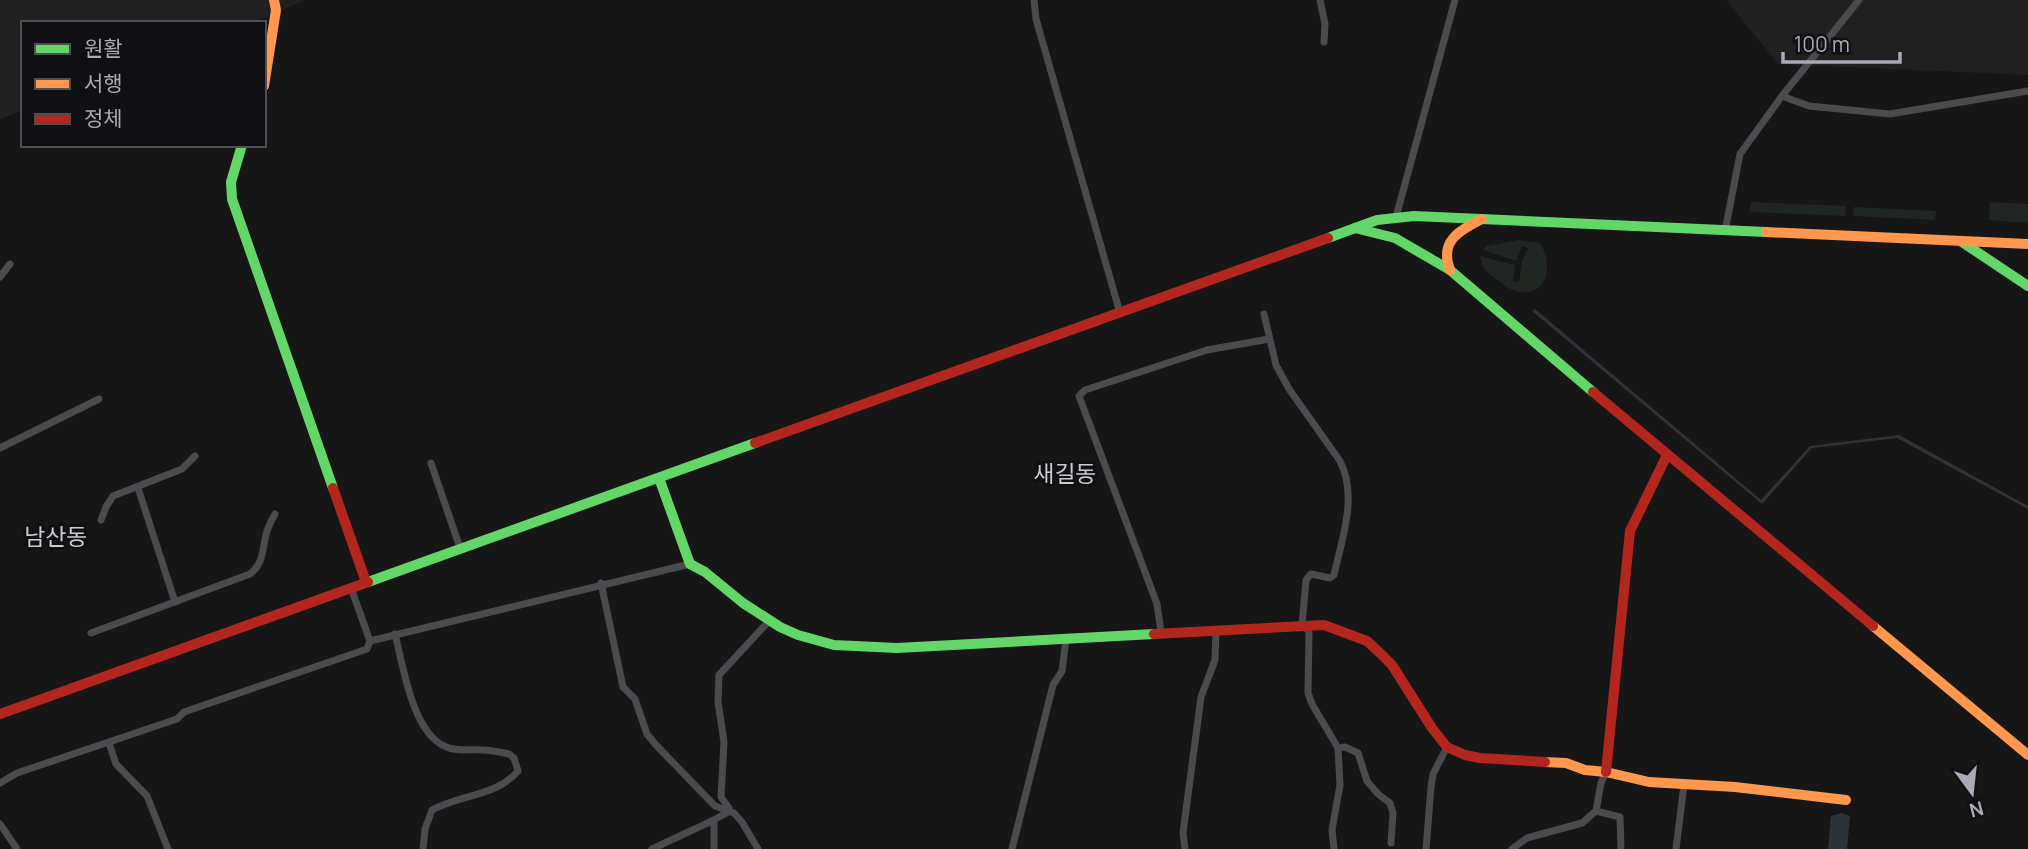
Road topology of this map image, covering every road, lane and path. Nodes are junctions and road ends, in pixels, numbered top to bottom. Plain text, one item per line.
1 (274, 0) edge
2 (1034, 0) edge
3 (1320, 0) edge
4 (1455, 0) edge
5 (1859, 0) edge
6 (1324, 42) dead end
7 (266, 72) edge
8 (2028, 91) edge
9 (1782, 96) junction
10 (241, 147) edge
11 (1396, 216) junction
12 (1483, 219) junction
13 (1355, 228) junction
14 (1725, 231) junction
15 (1962, 242) junction
16 (2028, 244) edge
17 (10, 264) dead end
18 (1450, 270) junction
19 (0, 277) edge
20 (2028, 286) edge
21 (1120, 313) junction
22 (1264, 314) dead end
23 (1269, 339) junction
24 (99, 399) dead end
25 (0, 448) edge
26 (1667, 455) junction
27 (195, 456) dead end
28 (430, 463) dead end
29 (659, 478) junction
30 (138, 488) junction
31 (275, 514) dead end
32 (101, 520) dead end
33 (460, 548) junction
34 (690, 564) junction
35 (366, 582) junction
36 (601, 583) junction
37 (351, 588) junction
38 (175, 602) junction
39 (770, 620) junction
40 (1302, 625) junction
41 (1216, 630) junction
42 (1161, 632) junction
43 (91, 633) dead end
44 (396, 634) junction
45 (1066, 639) junction
46 (370, 641) junction
47 (0, 714) edge
48 (108, 743) junction
49 (1447, 747) junction
50 (1338, 748) junction
51 (2028, 755) edge
52 (1606, 772) junction
53 (0, 783) edge
54 (1684, 785) junction
55 (1846, 800) dead end
56 (1596, 811) junction
57 (727, 812) junction
58 (714, 820) junction
59 (0, 824) edge
60 (1391, 843) dead end
61 (17, 849) edge
62 (168, 849) edge
63 (423, 849) edge
64 (652, 849) edge
65 (714, 849) edge
66 (758, 849) edge
67 (1012, 849) edge
68 (1185, 849) edge
69 (1334, 849) edge
70 (1426, 849) edge
71 (1512, 849) edge
72 (1621, 849) edge
73 (1676, 849) edge

1 - 7 street
2 - 21 street
3 - 6 street
4 - 11 street
5 - 9 street
8 - 9 street
9 - 14 street
10 - 35 street
11 - 12 street
11 - 13 street
12 - 14 street
12 - 18 street
13 - 18 street
13 - 21 street
14 - 15 street
15 - 16 street
15 - 20 street
17 - 19 street
18 - 26 street
21 - 29 street
22 - 23 street
23 - 40 street
23 - 42 street
24 - 25 street
26 - 51 street
26 - 52 street
27 - 30 street
28 - 33 street
29 - 33 street
29 - 34 street
30 - 32 street
30 - 38 street
31 - 38 street
33 - 35 street
34 - 36 street
34 - 39 street
35 - 37 street
36 - 44 street
36 - 57 street
37 - 46 street
37 - 47 street
38 - 43 street
39 - 45 street
39 - 57 street
40 - 41 street
40 - 49 street
40 - 50 street
41 - 42 street
41 - 68 street
42 - 45 street
44 - 46 street
44 - 63 street
45 - 67 street
46 - 48 street
48 - 53 street
48 - 62 street
49 - 52 street
49 - 70 street
50 - 60 street
50 - 69 street
52 - 54 street
52 - 56 street
54 - 55 street
54 - 73 street
56 - 71 street
56 - 72 street
57 - 58 street
57 - 66 street
58 - 64 street
58 - 65 street
59 - 61 street

